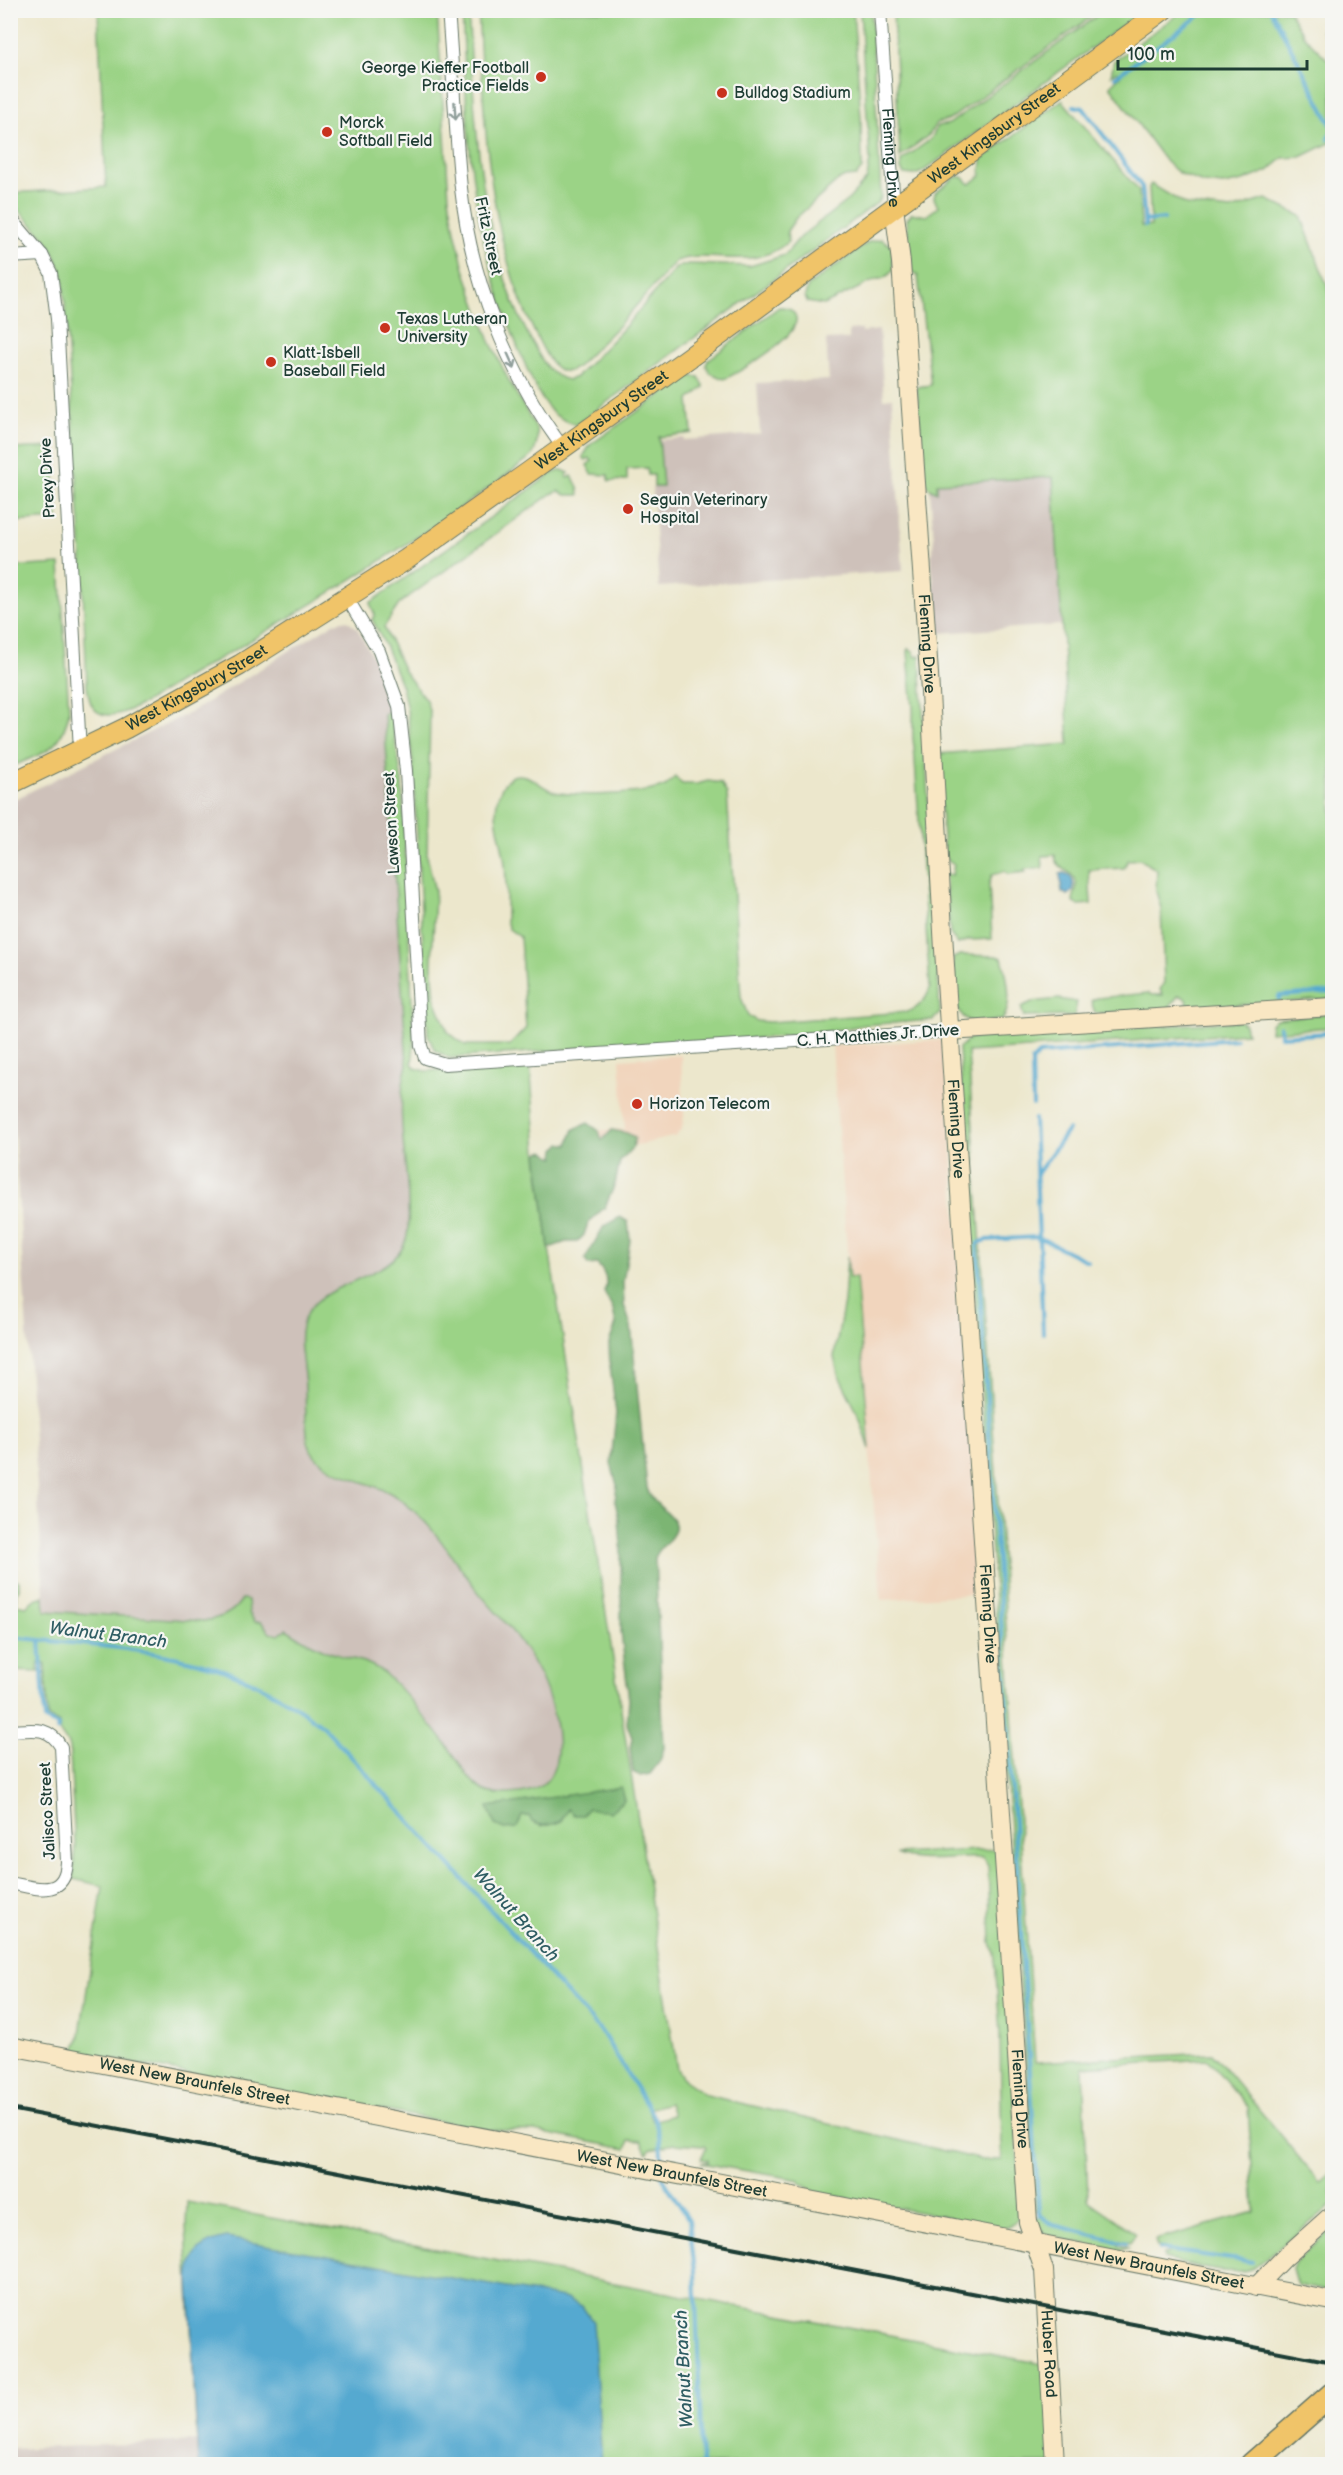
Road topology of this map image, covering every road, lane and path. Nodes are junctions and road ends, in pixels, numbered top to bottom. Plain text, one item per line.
1 (448, 10) edge
2 (880, 10) edge
3 (1163, 10) edge
4 (894, 207) junction
5 (10, 217) edge
6 (42, 255) junction
7 (10, 257) edge
8 (563, 448) junction
9 (347, 598) junction
10 (80, 751) junction
11 (10, 784) edge
12 (1332, 1007) edge
13 (949, 1032) junction
14 (425, 1058) joint
15 (10, 1731) edge
16 (10, 1883) edge
17 (10, 2046) edge
18 (1332, 2215) edge
19 (1037, 2245) junction
20 (1256, 2287) junction
21 (1332, 2301) edge
22 (1332, 2394) edge
23 (1055, 2464) edge
24 (1252, 2464) edge

1 -> 8 street, Fritz Street
2 - 4 street, Fleming Drive
3 - 4 main road, West Kingsbury Street
4 - 8 main road, West Kingsbury Street
4 - 13 street, Fleming Drive
5 - 6 street, Prexy Drive
6 - 7 street
6 - 10 street, Prexy Drive
8 - 9 main road, West Kingsbury Street
9 - 10 main road, West Kingsbury Street
9 - 14 street, Lawson Street
10 - 11 main road, West Kingsbury Street
12 - 13 street, C. H. Matthies Jr. Drive
13 - 14 street, C. H. Matthies Jr. Drive
13 - 19 street, Fleming Drive
15 - 16 street, Jalisco Street
17 - 19 street, West New Braunfels Street
18 - 20 street
19 - 20 street, West New Braunfels Street
19 - 23 street, Huber Road
20 - 21 street, West New Braunfels Street
22 - 24 highway

